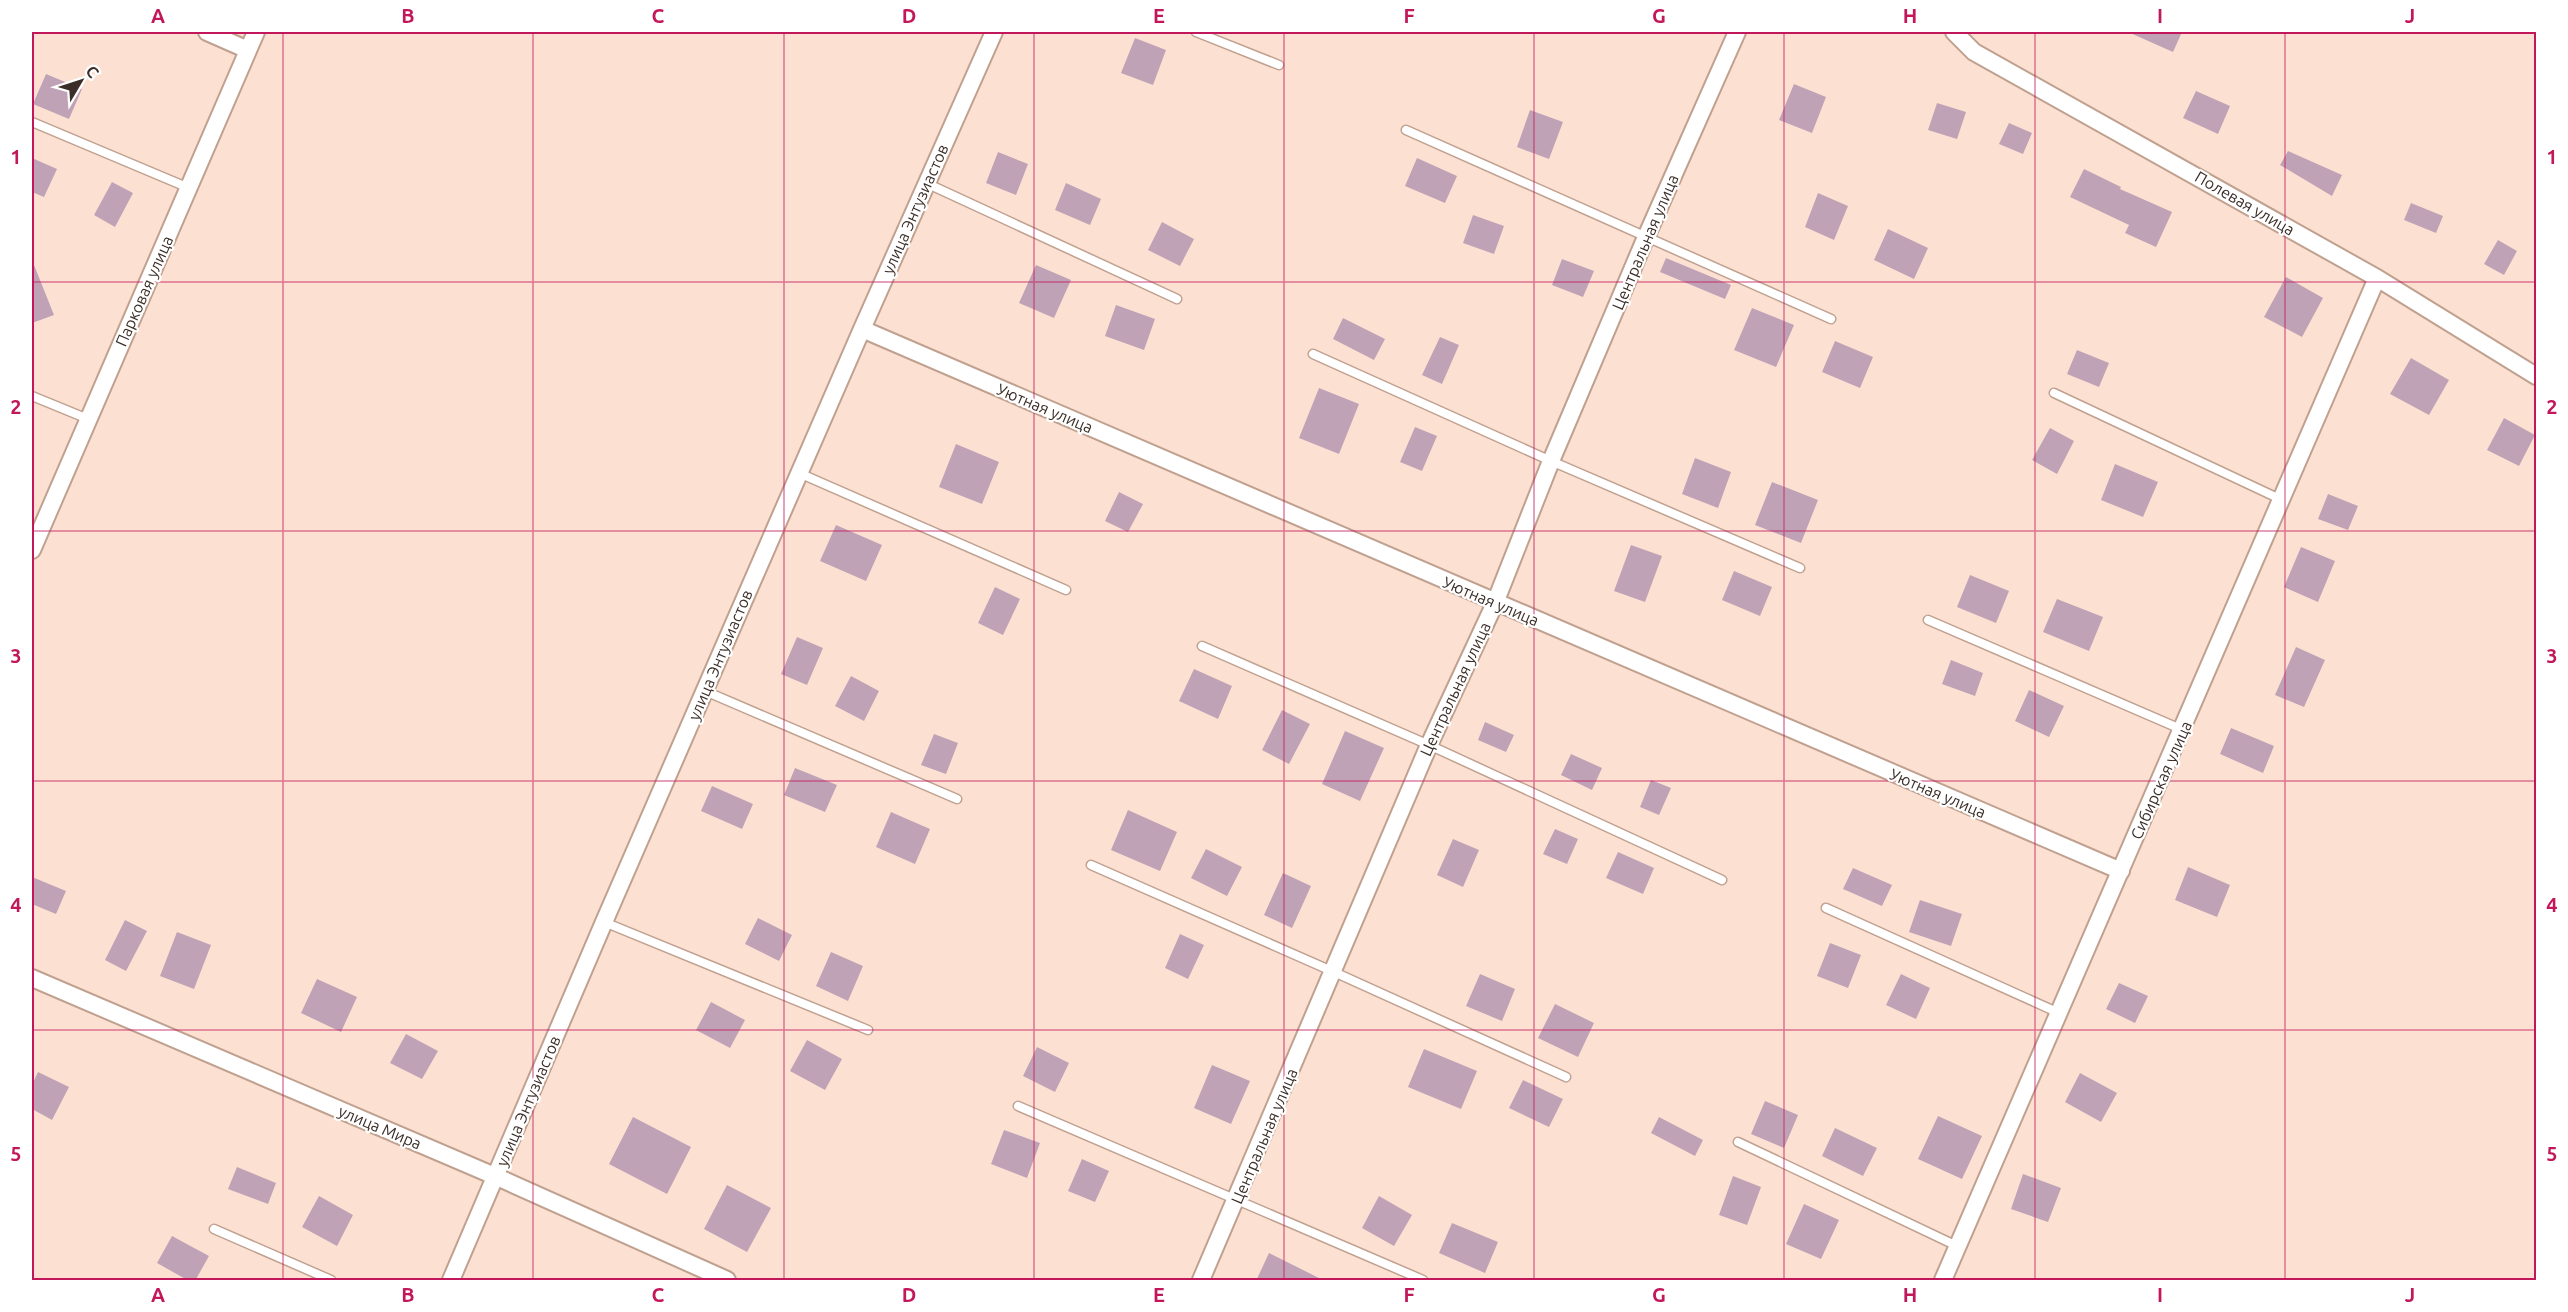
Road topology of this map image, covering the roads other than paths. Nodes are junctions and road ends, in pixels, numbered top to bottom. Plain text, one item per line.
1 (207, 32) edge
2 (256, 32) edge
3 (994, 32) edge
4 (1196, 32) edge
5 (1737, 32) edge
6 (1954, 32) edge
7 (248, 50) junction
8 (1279, 66) dead end
9 (32, 122) edge
10 (1406, 129) dead end
11 (926, 183) junction
12 (189, 188) junction
13 (1646, 237) junction
14 (2377, 278) junction
15 (1177, 299) dead end
16 (1831, 319) dead end
17 (862, 329) junction
18 (1313, 354) dead end
19 (2536, 376) edge
20 (2054, 393) dead end
21 (32, 396) edge
22 (88, 419) junction
23 (1551, 461) junction
24 (799, 473) junction
25 (2280, 499) junction
26 (32, 550) edge
27 (1800, 568) dead end
28 (1066, 590) dead end
29 (1495, 603) junction
30 (1928, 620) dead end
31 (1202, 646) dead end
32 (705, 691) junction
33 (2183, 730) junction
34 (1429, 745) junction
35 (957, 799) dead end
36 (1091, 866) dead end
37 (2121, 871) junction
38 (1722, 880) dead end
39 (1826, 908) dead end
40 (604, 922) junction
41 (1335, 972) junction
42 (32, 978) edge
43 (2059, 1013) junction
44 (868, 1030) dead end
45 (1566, 1077) dead end
46 (1018, 1106) dead end
47 (1738, 1142) dead end
48 (497, 1177) junction
49 (1236, 1201) junction
50 (214, 1229) dead end
51 (1957, 1246) junction
52 (331, 1281) edge
53 (451, 1281) edge
54 (727, 1281) edge
55 (1201, 1281) edge
56 (1423, 1281) edge
57 (1943, 1281) edge

1 - 7 street
2 - 7 street, Парковая улица
3 - 11 street, улица Энтузиастов
4 - 8 lane
5 - 13 street, Центральная улица
6 - 14 street, Полевая улица
7 - 12 street, Парковая улица
9 - 12 lane
10 - 13 lane
11 - 15 lane
11 - 17 street, улица Энтузиастов
12 - 22 street, Парковая улица
13 - 16 lane
13 - 23 street, Центральная улица
14 - 19 street, Полевая улица
14 - 25 street, Сибирская улица
17 - 24 street, улица Энтузиастов
17 - 29 street, Уютная улица
18 - 23 lane
20 - 25 lane
21 - 22 lane
22 - 26 street, Парковая улица
23 - 27 lane
23 - 29 street, Центральная улица
24 - 28 lane
24 - 32 street, улица Энтузиастов
25 - 33 street, Сибирская улица
29 - 34 street, Центральная улица
29 - 37 street, Уютная улица
30 - 33 lane
31 - 34 lane
32 - 35 lane
32 - 40 street, улица Энтузиастов
33 - 37 street, Сибирская улица
34 - 38 lane
34 - 41 street, Центральная улица
36 - 41 lane
37 - 43 street, Сибирская улица
39 - 43 lane
40 - 44 lane
40 - 48 street, улица Энтузиастов
41 - 45 lane
41 - 49 street, Центральная улица
42 - 48 street, улица Мира
43 - 51 street, Сибирская улица
46 - 49 lane
47 - 51 lane
48 - 53 street, улица Энтузиастов
48 - 54 street, улица Мира
49 - 55 street, Центральная улица
49 - 56 lane
50 - 52 lane
51 - 57 street, Сибирская улица

